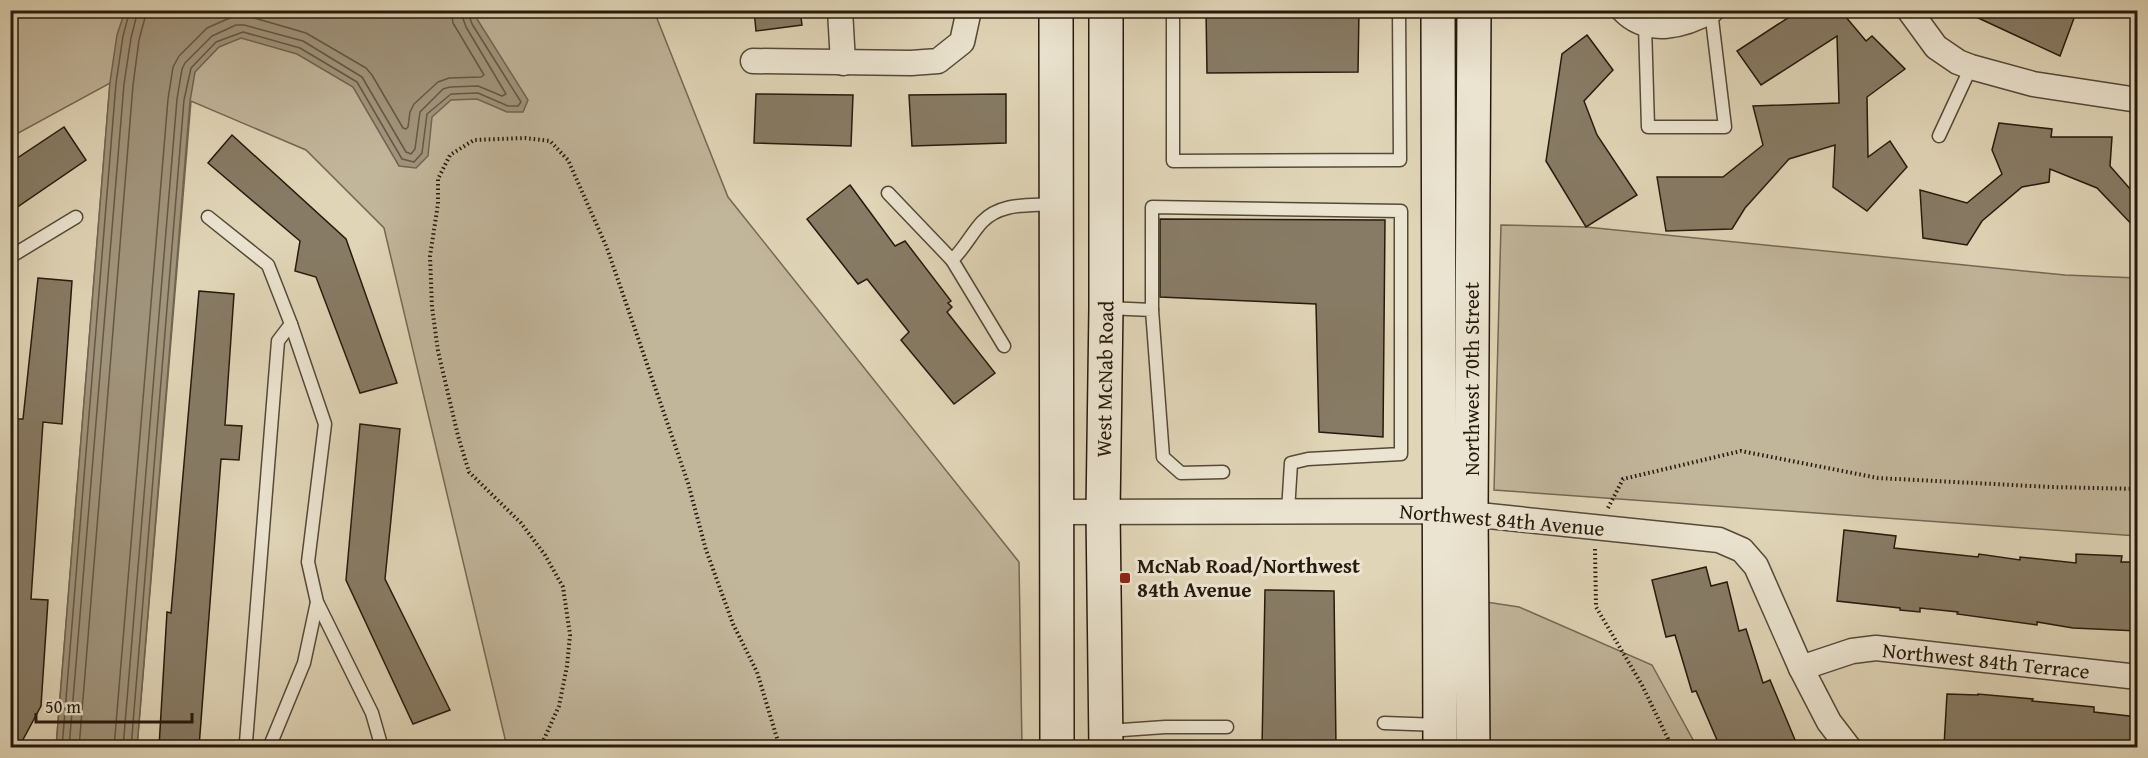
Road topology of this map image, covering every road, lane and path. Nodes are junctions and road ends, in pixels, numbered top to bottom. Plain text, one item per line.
1 (840, 10) edge
2 (969, 10) edge
3 (1056, 10) edge
4 (1106, 10) edge
5 (1173, 10) edge
6 (1399, 10) edge
7 (1438, 10) edge
8 (1474, 10) edge
9 (1623, 10) edge
10 (1909, 10) edge
11 (1711, 11) edge
12 (1645, 25) junction
13 (753, 61) dead end
14 (843, 63) junction
15 (1971, 67) junction
16 (2138, 100) edge
17 (1939, 136) dead end
18 (1438, 168) junction
19 (1473, 169) junction
20 (888, 193) dead end
21 (1056, 204) junction
22 (76, 217) dead end
23 (208, 217) dead end
24 (10, 257) edge
25 (952, 260) junction
26 (1106, 308) junction
27 (1152, 310) junction
28 (291, 324) junction
29 (1004, 346) dead end
30 (1223, 472) dead end
31 (2138, 489) edge
32 (1288, 511) junction
33 (1056, 512) junction
34 (1103, 512) junction
35 (1456, 512) junction
36 (1598, 528) junction
37 (317, 602) junction
38 (1801, 668) junction
39 (2138, 677) edge
40 (1384, 723) dead end
41 (1227, 727) dead end
42 (1440, 736) edge
43 (1106, 740) edge
44 (248, 747) edge
45 (269, 747) edge
46 (382, 747) edge
47 (540, 747) edge
48 (780, 747) edge
49 (1058, 747) edge
50 (1473, 747) edge
51 (1669, 747) edge
52 (1849, 747) edge

1 - 14 street
2 - 14 street
3 - 21 street
4 - 26 street, West McNab Road
5 - 6 lane
7 - 18 street, Northwest 70th Street
8 - 19 street, Northwest 70th Street
9 - 12 street
10 - 15 street
11 - 12 street
11 - 12 lane
13 - 14 street
15 - 16 street
15 - 17 lane
18 - 19 street
18 - 35 street, Northwest 70th Street
19 - 35 street, Northwest 70th Street
20 - 25 lane
21 - 25 lane
21 - 33 street
22 - 24 lane
23 - 28 lane
25 - 29 lane
26 - 27 lane
26 - 34 street, West McNab Road
27 - 30 lane
27 - 32 lane
28 - 37 lane
28 - 44 lane
31 - 36 path
32 - 34 street, Northwest 84th Avenue
32 - 35 street, Northwest 84th Avenue
33 - 34 street, Northwest 84th Avenue
33 - 49 street
34 - 43 street, West McNab Road
35 - 36 street, Northwest 84th Avenue
35 - 42 street, Northwest 70th Street
35 - 50 street, Northwest 70th Street
36 - 38 street, Northwest 84th Avenue
36 - 51 path
37 - 45 lane
37 - 46 lane
38 - 39 street, Northwest 84th Terrace
38 - 52 street, Northwest 84th Avenue
40 - 42 lane
41 - 43 lane
47 - 48 path

